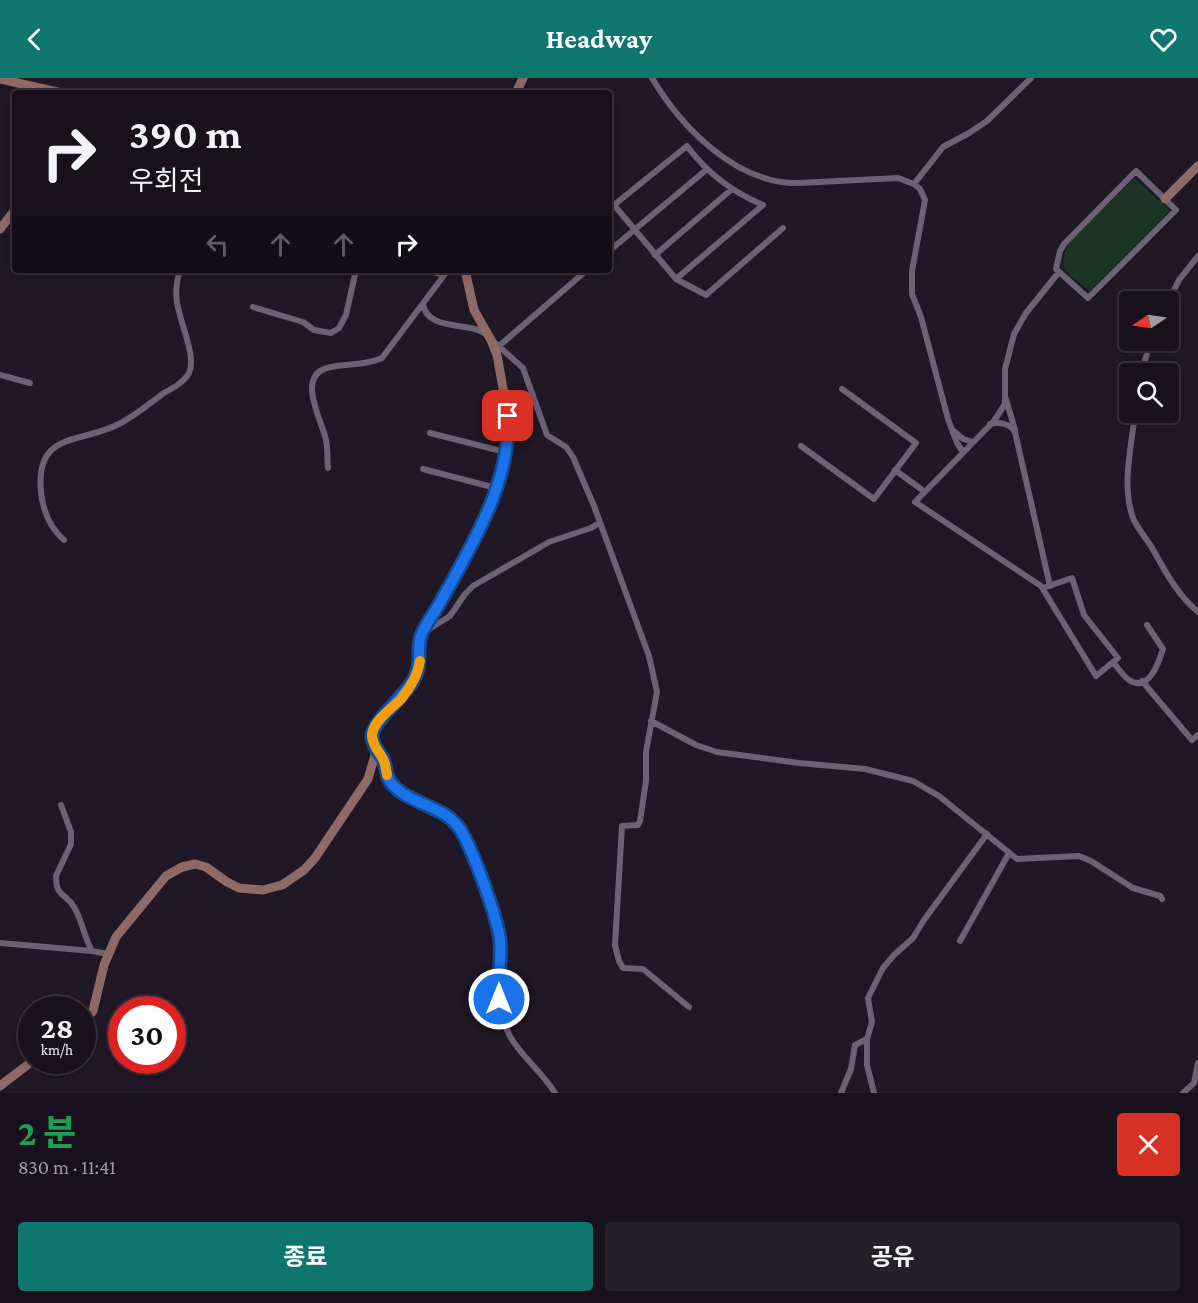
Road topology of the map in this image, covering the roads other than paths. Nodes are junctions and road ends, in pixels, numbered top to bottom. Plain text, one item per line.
1 (652, 78) edge
2 (1031, 78) edge
3 (0, 79) edge
4 (49, 90) edge
5 (1198, 166) edge
6 (706, 170) junction
7 (914, 184) junction
8 (732, 189) junction
9 (1165, 200) junction
10 (12, 214) edge
11 (783, 228) dead end
12 (0, 229) edge
13 (634, 231) junction
14 (612, 249) edge
15 (655, 255) junction
16 (1198, 256) edge
17 (1059, 272) junction
18 (180, 273) edge
19 (355, 273) edge
20 (445, 273) edge
21 (466, 273) edge
22 (583, 273) edge
23 (676, 279) junction
24 (1174, 291) edge
25 (423, 304) junction
26 (253, 307) dead end
27 (493, 340) junction
28 (0, 375) edge
29 (30, 383) dead end
30 (842, 389) dead end
31 (1005, 396) junction
32 (1134, 423) edge
33 (990, 425) junction
34 (954, 432) junction
35 (1015, 432) junction
36 (430, 433) dead end
37 (973, 442) junction
38 (801, 446) dead end
39 (505, 452) junction
40 (963, 452) junction
41 (328, 468) dead end
42 (423, 469) dead end
43 (895, 470) junction
44 (496, 488) junction
45 (925, 492) junction
46 (599, 523) junction
47 (64, 540) dead end
48 (1050, 586) junction
49 (1043, 588) junction
50 (1198, 612) edge
51 (1147, 625) dead end
52 (422, 633) junction
53 (1113, 662) junction
54 (1142, 681) junction
55 (651, 721) junction
56 (1198, 735) edge
57 (374, 747) junction
58 (61, 806) dead end
59 (987, 834) junction
60 (1009, 854) junction
61 (1162, 899) dead end
62 (960, 941) dead end
63 (0, 943) edge
64 (92, 951) junction
65 (108, 954) junction
66 (96, 1000) edge
67 (689, 1007) dead end
68 (867, 1039) junction
69 (1198, 1063) edge
70 (18, 1072) edge
71 (0, 1086) edge
72 (555, 1093) edge
73 (841, 1093) edge
74 (874, 1093) edge
75 (1183, 1093) edge

1 - 7 street
2 - 7 street
3 - 4 main road
5 - 9 main road
6 - 8 street
6 - 13 street
6 - 13 street
7 - 34 street
8 - 15 street
8 - 23 street
9 - 17 street
9 - 17 street
10 - 12 main road
11 - 23 street
13 - 14 street
13 - 15 street
15 - 23 street
16 - 24 street
17 - 31 street
18 - 47 street
19 - 26 street
20 - 25 street
21 - 27 main road
22 - 27 street
25 - 27 street
25 - 41 street
27 - 39 main road
27 - 46 street
28 - 29 street
30 - 43 street
31 - 33 street
31 - 35 street
32 - 50 street
33 - 35 street
33 - 37 street
34 - 37 street
34 - 40 street
35 - 48 street
36 - 39 street
37 - 40 street
38 - 43 street
39 - 44 main road
40 - 45 street
42 - 44 street
43 - 45 street
44 - 52 main road
45 - 49 street
46 - 52 street
46 - 55 street
48 - 49 street
48 - 53 street
49 - 53 street
51 - 54 street
52 - 57 main road
53 - 54 street
54 - 56 street
55 - 59 street
55 - 67 street
57 - 65 main road
57 - 72 street
58 - 64 street
59 - 60 street
59 - 68 street
60 - 61 street
60 - 62 street
63 - 64 street
64 - 65 street
65 - 66 main road
68 - 73 street
68 - 74 street
69 - 75 street
70 - 71 main road

